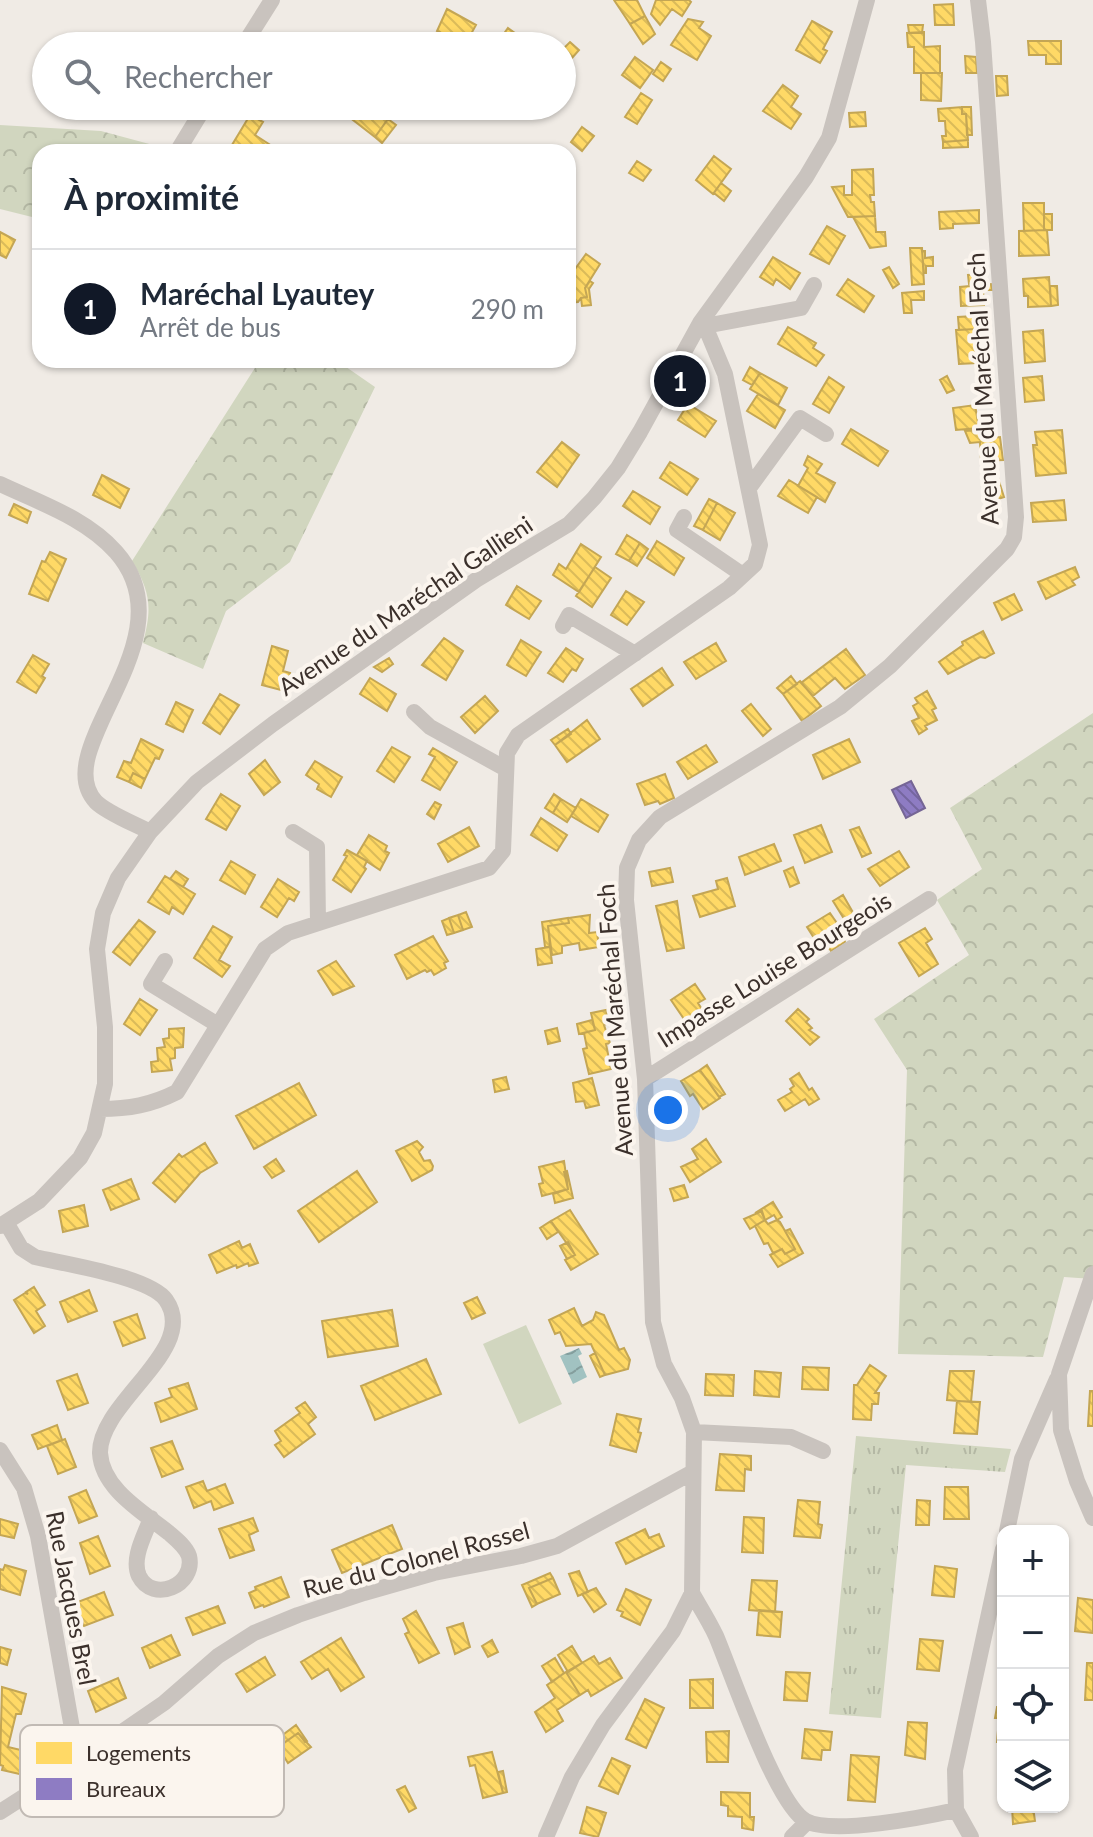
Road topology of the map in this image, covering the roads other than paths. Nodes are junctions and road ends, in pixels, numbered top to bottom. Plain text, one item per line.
1 (272, 0) edge
2 (867, 0) edge
3 (978, 0) edge
4 (252, 32) edge
5 (196, 120) edge
6 (182, 144) edge
7 (814, 285) dead end
8 (702, 325) junction
9 (826, 434) dead end
10 (0, 484) edge
11 (749, 488) junction
12 (684, 517) dead end
13 (743, 575) junction
14 (563, 626) dead end
15 (635, 654) junction
16 (414, 712) dead end
17 (506, 769) junction
18 (150, 832) junction
19 (293, 832) dead end
20 (929, 899) dead end
21 (318, 923) junction
22 (165, 961) dead end
23 (218, 1025) junction
24 (645, 1079) junction
25 (100, 1109) junction
26 (4, 1225) edge
27 (1093, 1274) edge
28 (1059, 1374) junction
29 (694, 1432) junction
30 (0, 1450) edge
31 (823, 1451) dead end
32 (693, 1472) junction
33 (151, 1518) dead end
34 (1093, 1518) edge
35 (1008, 1525) edge
36 (997, 1577) edge
37 (692, 1593) junction
38 (71, 1725) edge
39 (132, 1725) edge
40 (20, 1799) edge
41 (956, 1810) junction
42 (0, 1812) edge
43 (807, 1822) junction
44 (546, 1837) edge
45 (792, 1837) edge
46 (971, 1837) edge

1 - 4 street
2 - 8 street, Avenue du Maréchal Gallieni
3 - 24 street, Avenue du Maréchal Foch
5 - 6 street
7 - 8 street
8 - 11 street
8 - 18 street, Avenue du Maréchal Gallieni
9 - 11 street
10 - 18 street
11 - 13 street
12 - 13 street
13 - 15 street
14 - 15 street
15 - 17 street
16 - 17 street
17 - 21 street
18 - 25 street, Avenue du Maréchal Gallieni
19 - 21 street
20 - 24 street, Impasse Louise Bourgeois
21 - 23 street
22 - 23 street
23 - 25 street
24 - 29 street, Avenue du Maréchal Foch
25 - 26 street, Avenue du Maréchal Gallieni
26 - 33 street
27 - 28 street
28 - 34 street
28 - 35 street
29 - 31 street
29 - 32 street, Avenue du Maréchal Foch
30 - 38 street, Rue Jacques Brel
32 - 37 street, Avenue du Maréchal Foch
32 - 39 street, Rue du Colonel Rossel
36 - 41 street
37 - 43 street
37 - 44 street, Avenue du Maréchal Foch
40 - 42 street, Rue du Colonel Rossel
41 - 43 street
41 - 46 street
43 - 45 street

